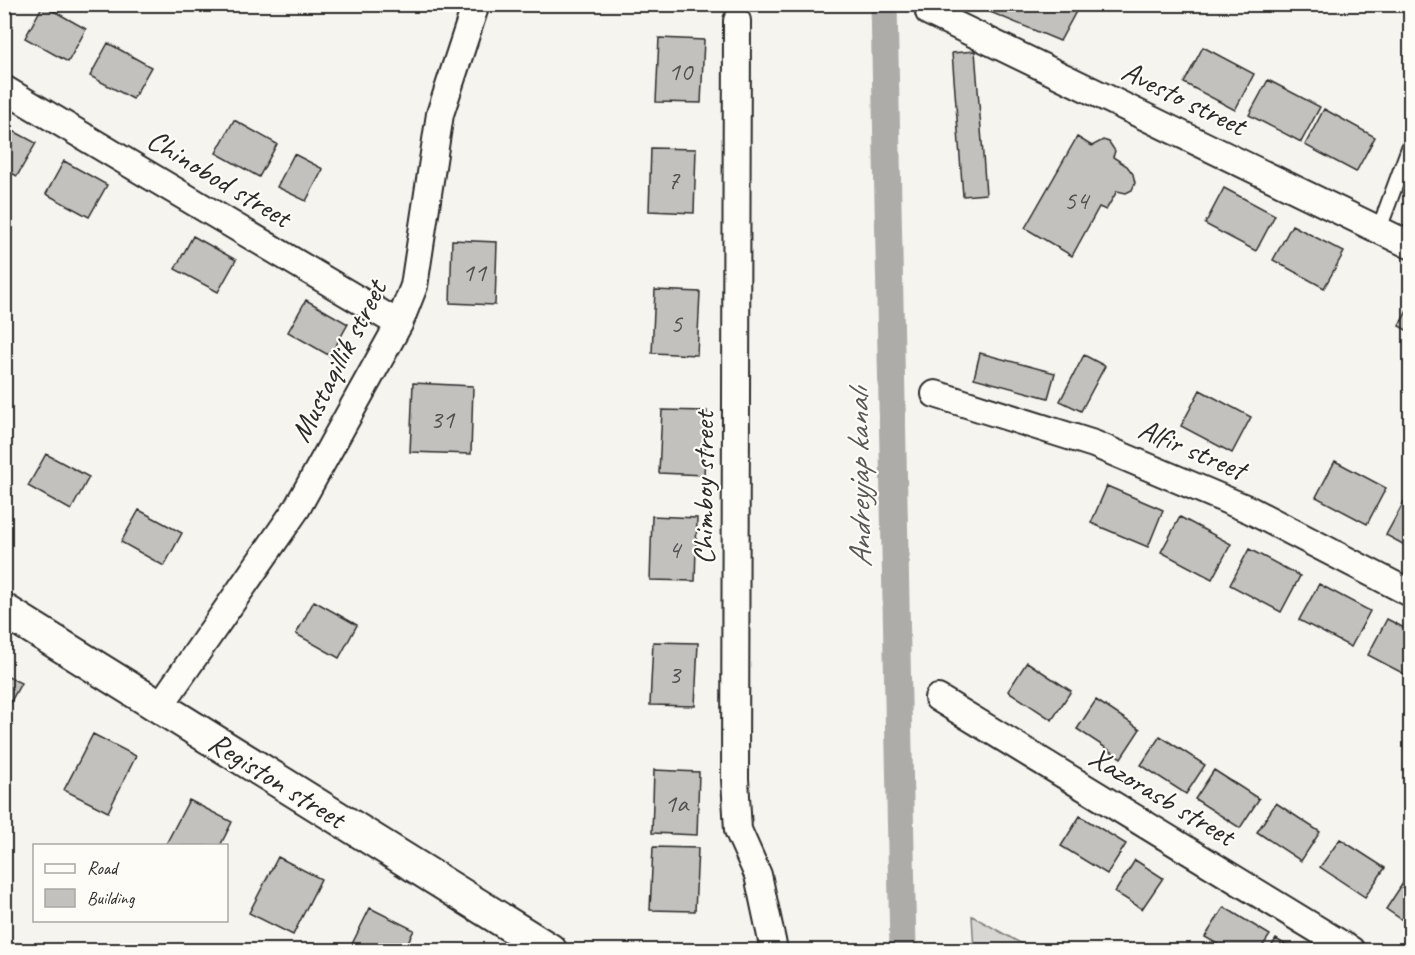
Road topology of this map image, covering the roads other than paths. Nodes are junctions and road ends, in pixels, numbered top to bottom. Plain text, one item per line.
1 (476, 4) edge
2 (929, 12) dead end
3 (737, 21) dead end
4 (4, 89) edge
5 (1410, 145) edge
6 (1379, 229) junction
7 (1410, 245) edge
8 (399, 324) junction
9 (935, 394) dead end
10 (1410, 593) edge
11 (4, 610) edge
12 (938, 699) dead end
13 (160, 706) junction
14 (550, 951) edge
15 (774, 951) edge
16 (1351, 951) edge

1 - 8 street, Mustaqillik street
2 - 6 street, Avesto street
3 - 15 street, Chimboy street
4 - 8 street, Chinobod street
5 - 6 lane
6 - 7 street, Avesto street
8 - 13 street, Mustaqillik street
9 - 10 street, Alfir street
11 - 13 street, Registon street
12 - 16 street, Xazorasb street
13 - 14 street, Registon street

